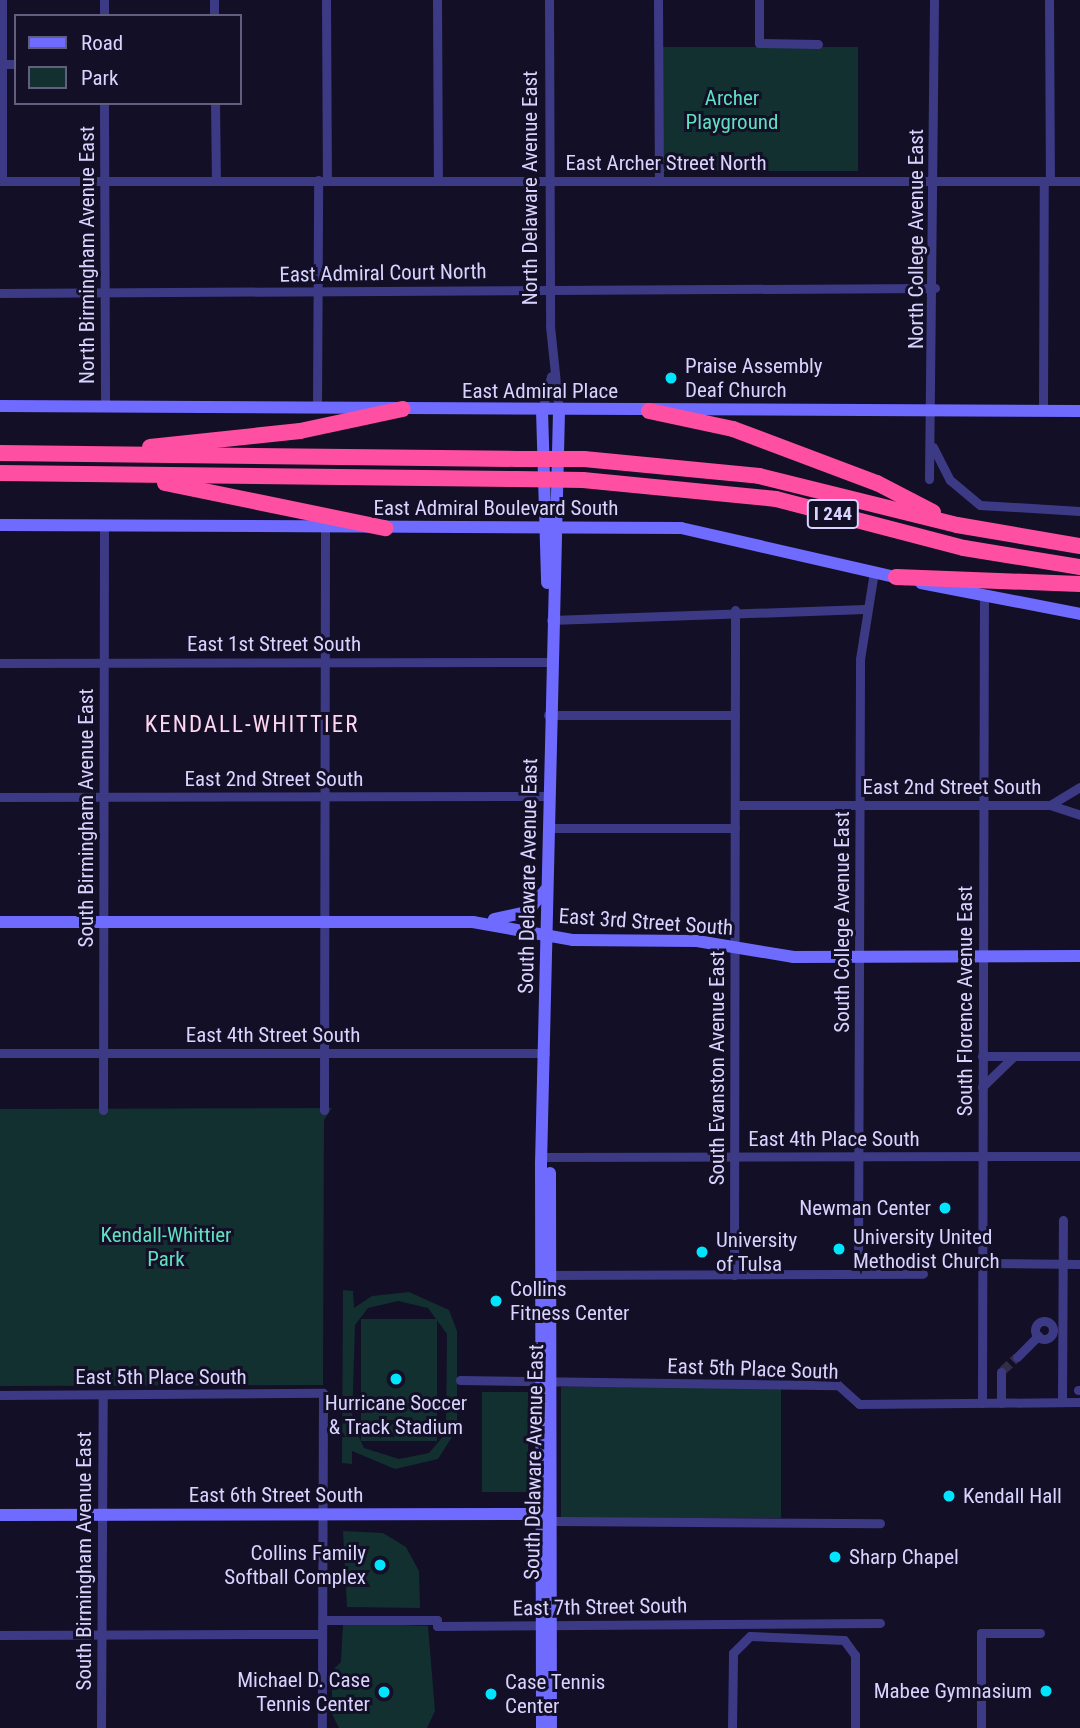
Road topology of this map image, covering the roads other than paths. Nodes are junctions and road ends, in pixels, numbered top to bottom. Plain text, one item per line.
1 (2, 0) edge
2 (326, 0) edge
3 (437, 0) edge
4 (549, 0) edge
5 (659, 0) edge
6 (759, 0) edge
7 (934, 0) edge
8 (1049, 0) edge
9 (818, 44) dead end
10 (2, 64) junction
11 (14, 64) edge
12 (104, 105) edge
13 (215, 105) edge
14 (105, 180) junction
15 (322, 180) junction
16 (935, 180) junction
17 (1, 181) edge
18 (216, 181) junction
19 (438, 181) junction
20 (550, 181) junction
21 (659, 181) junction
22 (1047, 181) junction
23 (1080, 181) edge
24 (935, 288) junction
25 (550, 289) junction
26 (317, 290) junction
27 (0, 293) edge
28 (105, 293) junction
29 (551, 376) junction
30 (0, 406) edge
31 (104, 407) junction
32 (317, 408) junction
33 (403, 409) junction
34 (542, 410) junction
35 (559, 411) junction
36 (649, 411) junction
37 (934, 411) junction
38 (1043, 411) junction
39 (1080, 411) edge
40 (932, 445) junction
41 (0, 453) edge
42 (87, 455) junction
43 (0, 473) edge
44 (125, 475) junction
45 (929, 479) dead end
46 (1080, 511) edge
47 (0, 525) edge
48 (957, 525) junction
49 (104, 526) junction
50 (325, 528) junction
51 (385, 528) junction
52 (542, 530) junction
53 (558, 530) junction
54 (1080, 546) edge
55 (1080, 567) edge
56 (874, 572) junction
57 (896, 577) junction
58 (1080, 584) edge
59 (551, 597) junction
60 (984, 599) junction
61 (864, 609) junction
62 (735, 610) junction
63 (1080, 614) edge
64 (551, 620) junction
65 (0, 663) edge
66 (104, 663) junction
67 (325, 663) junction
68 (549, 663) junction
69 (548, 715) junction
70 (735, 715) junction
71 (1080, 787) edge
72 (324, 796) junction
73 (548, 796) junction
74 (0, 797) edge
75 (103, 797) junction
76 (735, 805) junction
77 (859, 805) junction
78 (983, 805) junction
79 (1050, 805) junction
80 (1080, 815) edge
81 (548, 828) junction
82 (735, 828) junction
83 (547, 888) junction
84 (324, 921) junction
85 (0, 922) edge
86 (103, 922) junction
87 (473, 922) junction
88 (547, 935) junction
89 (735, 946) junction
90 (1080, 956) edge
91 (859, 957) junction
92 (982, 957) junction
93 (0, 1053) edge
94 (103, 1053) junction
95 (324, 1053) junction
96 (545, 1053) junction
97 (982, 1056) junction
98 (1014, 1056) junction
99 (1080, 1056) edge
100 (982, 1087) junction
101 (103, 1110) dead end
102 (324, 1110) dead end
103 (734, 1156) junction
104 (1080, 1156) edge
105 (545, 1157) junction
106 (859, 1157) junction
107 (982, 1157) junction
108 (1063, 1220) dead end
109 (982, 1263) junction
110 (1063, 1263) junction
111 (1080, 1264) edge
112 (858, 1274) junction
113 (923, 1274) dead end
114 (548, 1275) junction
115 (734, 1275) junction
116 (1058, 1330) junction
117 (1017, 1357) tunnel mouth
118 (982, 1372) junction
119 (550, 1379) junction
120 (460, 1380) dead end
121 (0, 1395) edge
122 (103, 1395) junction
123 (1062, 1402) junction
124 (1080, 1402) edge
125 (982, 1403) junction
126 (1001, 1403) junction
127 (322, 1514) junction
128 (0, 1515) edge
129 (101, 1515) junction
130 (551, 1516) junction
131 (880, 1523) dead end
132 (326, 1620) dead end
133 (880, 1623) dead end
134 (547, 1626) junction
135 (1040, 1633) dead end
136 (322, 1634) junction
137 (0, 1635) edge
138 (100, 1635) junction
139 (101, 1728) edge
140 (322, 1728) edge
141 (542, 1728) edge
142 (551, 1728) edge
143 (732, 1728) edge
144 (855, 1728) edge
145 (981, 1728) edge

1 - 10 street
2 - 15 street
3 - 19 street
4 - 20 street, North Delaware Avenue East
5 - 21 street
6 - 9 street
7 - 16 street, North College Avenue East
8 - 22 street
10 - 11 street
10 - 17 street
12 - 14 street, North Birmingham Avenue East
13 - 18 street
14 - 17 street, East Archer Street North
14 - 18 street, East Archer Street North
14 - 28 street, North Birmingham Avenue East
15 - 18 street, East Archer Street North
15 - 19 street, East Archer Street North
15 - 26 street
16 - 21 street, East Archer Street North
16 - 22 street, East Archer Street North
16 - 24 street, North College Avenue East
19 - 20 street, East Archer Street North
20 - 21 street, East Archer Street North
20 - 25 street, North Delaware Avenue East
22 - 23 street, East Archer Street North
22 - 38 street
24 - 25 street, East Admiral Court North
24 - 37 street, North College Avenue East
25 - 26 street, East Admiral Court North
25 - 29 street, North Delaware Avenue East
26 - 28 street, East Admiral Court North
26 - 32 street
27 - 28 street, East Admiral Court North
28 - 31 street, North Birmingham Avenue East
29 - 34 street, North Delaware Avenue East
29 - 35 street, North Delaware Avenue East
30 - 31 street, East Admiral Place
31 - 32 street, East Admiral Place
32 - 33 street, East Admiral Place
33 - 34 street, East Admiral Place
33 - 42 highway
34 - 35 street, East Admiral Place
34 - 52 street, North Delaware Avenue East
35 - 36 street, East Admiral Place
35 - 53 street, North Delaware Avenue East
36 - 37 street, East Admiral Place
36 - 48 highway
37 - 38 street, East Admiral Place
37 - 40 street, North College Avenue East
38 - 39 street, East Admiral Place
40 - 45 street, North College Avenue East
40 - 46 street
41 - 42 highway, I 244
42 - 48 highway, I 244, bridge
43 - 44 highway, I 244
44 - 51 highway
44 - 55 highway, I 244, bridge
47 - 49 street, East Admiral Boulevard South
48 - 54 highway, I 244
49 - 50 street, East Admiral Boulevard South
49 - 66 street, South Birmingham Avenue East
50 - 51 street, East Admiral Boulevard South
50 - 67 street
51 - 52 street, East Admiral Boulevard South
52 - 53 street, East Admiral Boulevard South
52 - 59 street, South Delaware Avenue East
53 - 56 street, East Admiral Boulevard South
53 - 59 street, South Delaware Avenue East
56 - 57 street, East Admiral Boulevard South
56 - 61 street, South College Avenue East
57 - 58 highway
57 - 60 street, East Admiral Boulevard South
59 - 64 street, South Delaware Avenue East
60 - 63 street
60 - 78 street, South Florence Avenue East
61 - 62 street
61 - 77 street, South College Avenue East
62 - 64 street
62 - 70 street, South Evanston Avenue East
64 - 68 street, South Delaware Avenue East
65 - 66 street, East 1st Street South
66 - 67 street, East 1st Street South
66 - 75 street, South Birmingham Avenue East
67 - 68 street, East 1st Street South
67 - 72 street
68 - 69 street, South Delaware Avenue East
69 - 70 street
69 - 73 street, South Delaware Avenue East
70 - 76 street, South Evanston Avenue East
71 - 79 street, East 2nd Street South
72 - 73 street, East 2nd Street South
72 - 75 street, East 2nd Street South
72 - 84 street
73 - 81 street, South Delaware Avenue East
74 - 75 street, East 2nd Street South
75 - 86 street, South Birmingham Avenue East
76 - 77 street, East 2nd Street South
76 - 82 street, South Evanston Avenue East
77 - 78 street, East 2nd Street South
77 - 91 street, South College Avenue East
78 - 79 street, East 2nd Street South
78 - 92 street, South Florence Avenue East
79 - 80 street
81 - 82 street
81 - 83 street, South Delaware Avenue East
82 - 89 street, South Evanston Avenue East
83 - 87 street
83 - 88 street, South Delaware Avenue East
84 - 86 street, East 3rd Street South
84 - 87 street, East 3rd Street South
84 - 95 street
85 - 86 street, East 3rd Street South
86 - 94 street, South Birmingham Avenue East
87 - 88 street, East 3rd Street South
88 - 89 street, East 3rd Street South
88 - 96 street, South Delaware Avenue East
89 - 91 street, East 3rd Street South
89 - 103 street, South Evanston Avenue East
90 - 92 street, East 3rd Street South
91 - 92 street, East 3rd Street South
91 - 106 street, South College Avenue East
92 - 97 street, South Florence Avenue East
93 - 94 street, East 4th Street South
94 - 95 street, East 4th Street South
94 - 101 street, South Birmingham Avenue East
95 - 96 street, East 4th Street South
95 - 102 street
96 - 105 street, South Delaware Avenue East
97 - 98 street
97 - 100 street, South Florence Avenue East
98 - 99 street
98 - 100 street
100 - 107 street, South Florence Avenue East
103 - 105 street, East 4th Place South
103 - 106 street, East 4th Place South
103 - 115 street, South Evanston Avenue East
104 - 107 street, East 4th Place South
105 - 114 street, South Delaware Avenue East
106 - 107 street, East 4th Place South
106 - 112 street, South College Avenue East
107 - 109 street, South Florence Avenue East
108 - 110 street
109 - 110 street
109 - 118 street, South Florence Avenue East
110 - 111 street
110 - 116 street
112 - 113 street
112 - 115 street
114 - 115 street
114 - 119 street, South Delaware Avenue East
116 - 117 street
116 - 123 street
118 - 125 street, South Florence Avenue East
118 - 126 street
119 - 120 street, East 5th Place South
119 - 125 street, East 5th Place South
119 - 130 street, South Delaware Avenue East
121 - 122 street, East 5th Place South
122 - 127 street, East 5th Place South
122 - 129 street, South Birmingham Avenue East
123 - 124 street, East 5th Place South
123 - 126 street, East 5th Place South
125 - 126 street, East 5th Place South
127 - 129 street, East 6th Street South
127 - 130 street, East 6th Street South
127 - 136 street
128 - 129 street, East 6th Street South
129 - 138 street, South Birmingham Avenue East
130 - 131 street, East 6th Street South
130 - 134 street, South Delaware Avenue East
132 - 134 street, East 7th Street South
133 - 134 street, East 7th Street South
134 - 141 street, South Delaware Avenue East
134 - 142 street, South Delaware Avenue East
135 - 145 street
136 - 138 street
136 - 140 street
137 - 138 street
138 - 139 street, South Birmingham Avenue East
143 - 144 street

